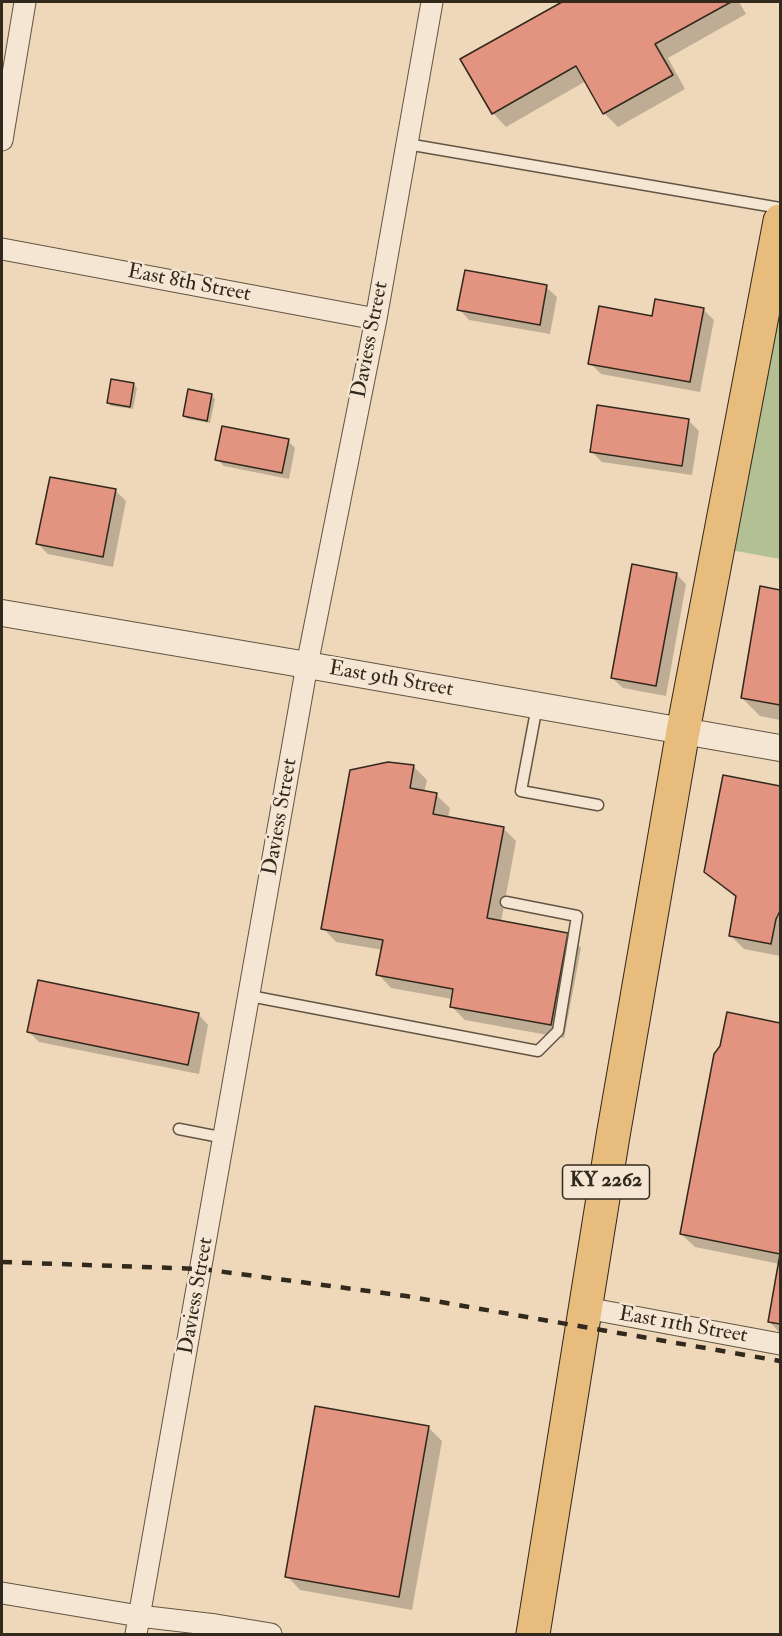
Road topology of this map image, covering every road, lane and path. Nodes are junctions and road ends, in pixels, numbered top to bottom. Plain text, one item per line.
1 (25, 2) edge
2 (432, 2) edge
3 (2, 140) edge
4 (407, 144) junction
5 (780, 208) edge
6 (780, 221) edge
7 (2, 249) edge
8 (375, 319) junction
9 (2, 614) edge
10 (307, 665) junction
11 (537, 705) junction
12 (683, 731) junction
13 (780, 748) edge
14 (598, 805) dead end
15 (506, 902) dead end
16 (250, 996) junction
17 (179, 1129) dead end
18 (225, 1138) junction
19 (586, 1308) junction
20 (780, 1344) edge
21 (2, 1593) edge
22 (138, 1625) edge
23 (271, 1635) edge
24 (533, 1635) edge

1 - 3 street
2 - 4 street, Daviess Street
4 - 5 lane
4 - 8 street, Daviess Street
6 - 12 main road, KY 2262
7 - 8 street, East 8th Street
8 - 10 street, Daviess Street
9 - 10 street, East 9th Street
10 - 11 street, East 9th Street
10 - 16 street, Daviess Street
11 - 12 street, East 9th Street
11 - 14 lane
12 - 13 street, East 9th Street
12 - 19 main road, KY 2262
15 - 16 lane
16 - 18 street, Daviess Street
17 - 18 lane
18 - 22 street, Daviess Street
19 - 20 street, East 11th Street
19 - 24 main road, KY 2262
21 - 22 street
22 - 23 street

